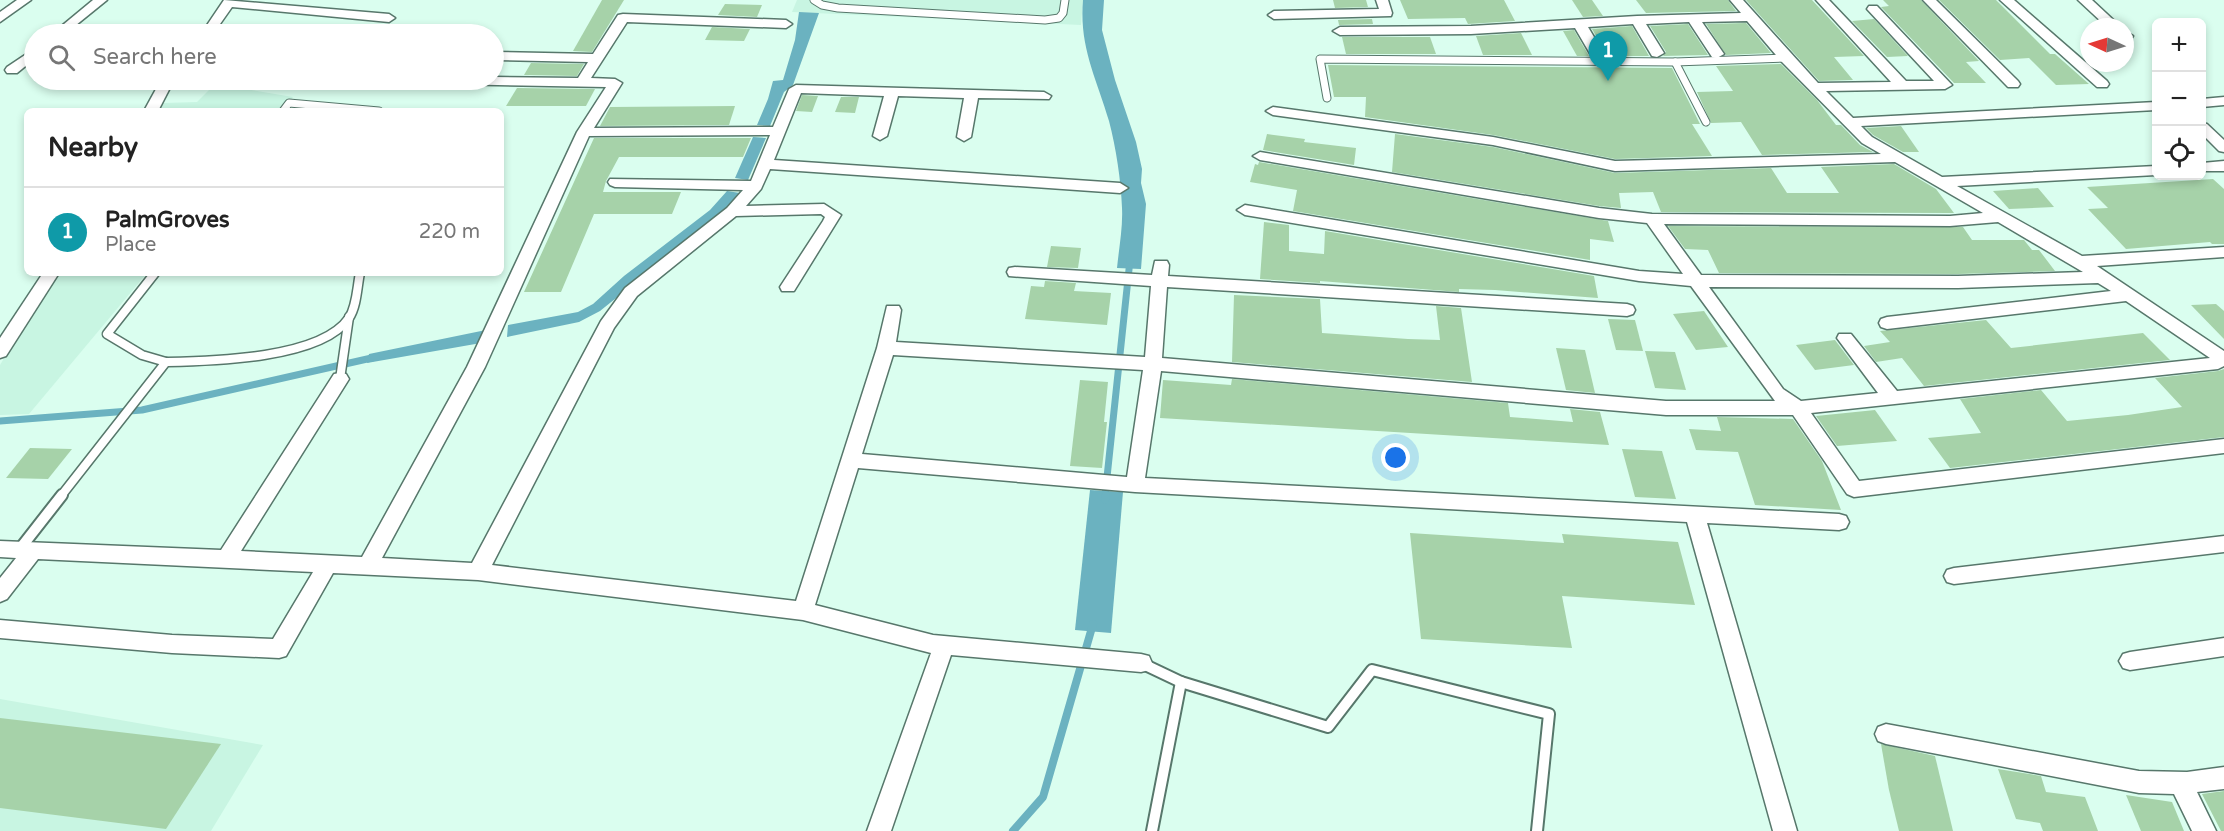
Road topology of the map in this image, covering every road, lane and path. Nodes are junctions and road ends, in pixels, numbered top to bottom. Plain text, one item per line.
1 (25, 0) edge
2 (101, 0) edge
3 (814, 0) edge
4 (1065, 0) edge
5 (1382, 0) edge
6 (1736, 0) edge
7 (1822, 0) edge
8 (1929, 0) edge
9 (2006, 0) edge
10 (2084, 0) edge
11 (229, 1) edge
12 (1873, 9) dead end
13 (1274, 15) dead end
14 (1748, 17) junction
15 (0, 18) edge
16 (389, 18) dead end
17 (1693, 18) junction
18 (2105, 18) edge
19 (1637, 20) junction
20 (1579, 23) junction
21 (70, 24) edge
22 (214, 24) edge
23 (786, 24) dead end
24 (1340, 31) dead end
25 (1657, 53) dead end
26 (1597, 54) dead end
27 (1717, 54) dead end
28 (504, 56) edge
29 (596, 58) junction
30 (1786, 58) junction
31 (24, 61) edge
32 (1675, 62) junction
33 (12, 70) dead end
34 (504, 81) edge
35 (582, 82) junction
36 (2013, 84) dead end
37 (2102, 84) dead end
38 (1902, 85) junction
39 (1816, 87) junction
40 (162, 90) edge
41 (892, 92) junction
42 (972, 94) junction
43 (1044, 96) dead end
44 (1327, 98) dead end
45 (2224, 101) edge
46 (2206, 103) edge
47 (2152, 106) edge
48 (152, 108) edge
49 (285, 108) edge
50 (345, 108) edge
51 (1273, 111) dead end
52 (1706, 122) dead end
53 (1851, 122) junction
54 (777, 131) junction
55 (2206, 131) edge
56 (584, 132) junction
57 (879, 136) dead end
58 (964, 137) dead end
59 (2224, 148) edge
60 (1260, 156) dead end
61 (1894, 158) junction
62 (765, 164) junction
63 (2224, 166) edge
64 (2206, 167) edge
65 (2152, 170) edge
66 (615, 182) dead end
67 (1937, 182) junction
68 (756, 186) junction
69 (1120, 188) dead end
70 (1245, 210) dead end
71 (732, 211) junction
72 (1999, 216) junction
73 (1652, 219) junction
74 (2224, 252) edge
75 (2079, 262) junction
76 (1015, 272) dead end
77 (1160, 272) junction
78 (49, 276) edge
79 (153, 276) edge
80 (359, 276) edge
81 (2103, 277) junction
82 (1697, 281) junction
83 (788, 287) dead end
84 (2130, 295) junction
85 (893, 310) dead end
86 (1627, 310) dead end
87 (349, 317) junction
88 (1887, 323) dead end
89 (1845, 338) dead end
90 (886, 348) junction
91 (0, 352) edge
92 (2223, 358) edge
93 (166, 362) junction
94 (1153, 364) junction
95 (339, 379) joint
96 (1892, 398) junction
97 (1798, 408) junction
98 (2224, 446) edge
99 (851, 460) junction
100 (1135, 485) junction
101 (1695, 515) junction
102 (1839, 522) dead end
103 (2220, 549) edge
104 (17, 550) edge
105 (226, 560) junction
106 (328, 564) junction
107 (368, 566) junction
108 (478, 572) junction
109 (1954, 576) dead end
110 (0, 593) edge
111 (803, 611) junction
112 (0, 629) edge
113 (944, 645) junction
114 (2224, 646) edge
115 (2130, 660) dead end
116 (1141, 663) joint
117 (1181, 682) junction
118 (1886, 734) dead end
119 (2224, 778) edge
120 (2181, 783) junction
121 (879, 831) edge
122 (1152, 831) edge
123 (1537, 831) edge
124 (1785, 831) edge
125 (2204, 831) edge

1 - 15 street
2 - 21 street
3 - 4 lane
5 - 13 street
6 - 14 street
7 - 38 street
8 - 36 street
9 - 37 street
10 - 18 street
11 - 16 street
11 - 22 street
12 - 38 street
14 - 17 street
14 - 30 street
17 - 19 street
17 - 27 street
19 - 20 street
19 - 25 street
20 - 24 street
20 - 26 street
23 - 29 street
28 - 29 street
29 - 35 street
30 - 32 lane
30 - 39 street
31 - 33 street
32 - 44 lane
32 - 52 lane
34 - 35 street
35 - 56 street
38 - 39 street
39 - 53 street
40 - 48 street
41 - 42 street
41 - 54 street
41 - 57 street
42 - 43 street
42 - 58 street
45 - 46 street
47 - 53 street
49 - 50 lane
51 - 61 street
53 - 61 street
54 - 56 street
54 - 62 street
55 - 59 street
56 - 107 street
60 - 73 street
61 - 67 street
62 - 68 street
62 - 69 street
63 - 64 street
65 - 67 street
66 - 68 street
67 - 72 street
68 - 71 street
70 - 82 street
71 - 83 street
71 - 108 street
72 - 73 street
72 - 75 street
73 - 82 street
74 - 75 street
75 - 81 street
76 - 77 street
77 - 86 street
77 - 94 street
78 - 91 street
79 - 93 lane
80 - 87 lane
81 - 82 street
81 - 84 street
82 - 97 street
84 - 88 street
84 - 92 street
85 - 90 street
87 - 93 lane
87 - 95 lane
89 - 96 street
90 - 94 street
90 - 99 street
92 - 96 street
93 - 104 lane
94 - 97 street
94 - 100 street
95 - 105 street
96 - 97 street
97 - 98 street
99 - 100 street
99 - 111 street
100 - 101 street
101 - 102 street
101 - 124 street
103 - 109 street
104 - 105 street
104 - 110 street
105 - 106 street
106 - 107 street
106 - 112 street
107 - 108 street
108 - 111 street
111 - 113 street
113 - 116 street
113 - 121 street
114 - 115 street
116 - 117 lane
117 - 122 lane
117 - 123 lane
118 - 120 street
119 - 120 street
120 - 125 street

